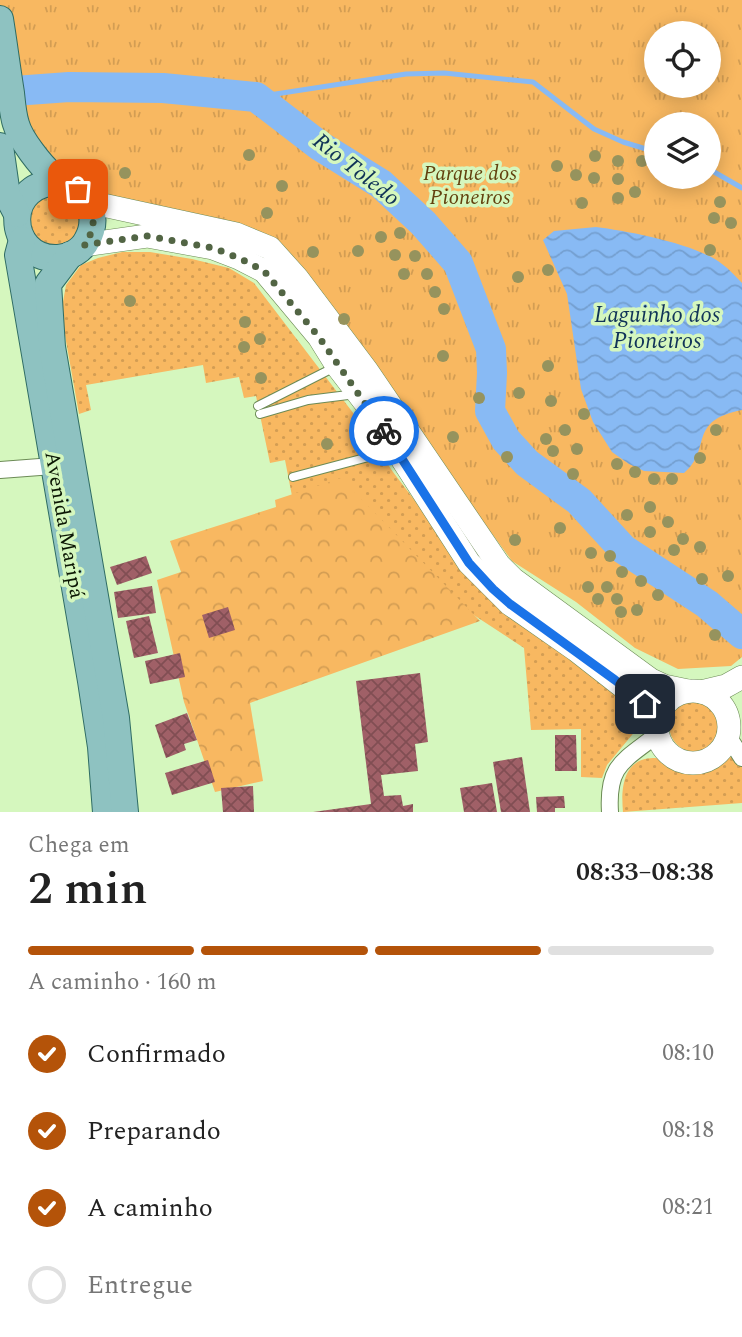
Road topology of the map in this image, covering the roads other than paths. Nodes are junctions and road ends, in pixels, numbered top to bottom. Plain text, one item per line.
1 (0, 19) edge
2 (8, 136) edge
3 (66, 183) junction
4 (89, 202) junction
5 (17, 214) junction
6 (22, 240) junction
7 (77, 250) junction
8 (347, 362) junction
9 (367, 388) junction
10 (396, 450) junction
11 (53, 466) junction
12 (0, 470) edge
13 (293, 477) dead end
14 (739, 679) edge
15 (694, 692) junction
16 (727, 725) junction
17 (658, 729) junction
18 (742, 758) edge
19 (106, 812) edge
20 (125, 812) edge
21 (610, 812) edge

1 - 2 main road
2 - 3 main road
2 - 5 main road
3 - 4 main road
3 - 5 main road
4 - 7 main road
4 - 8 street
5 - 6 main road
6 - 7 main road
6 - 11 main road, Avenida Maripá
7 - 8 street
7 - 20 main road, Avenida Maripá
8 - 9 street
8 - 9 lane
9 - 10 street
9 - 15 street
10 - 13 lane
10 - 17 street
11 - 12 street
11 - 19 main road, Avenida Maripá
14 - 15 street
14 - 16 street
15 - 16 street
15 - 17 street
16 - 17 street
16 - 18 street
17 - 21 street

